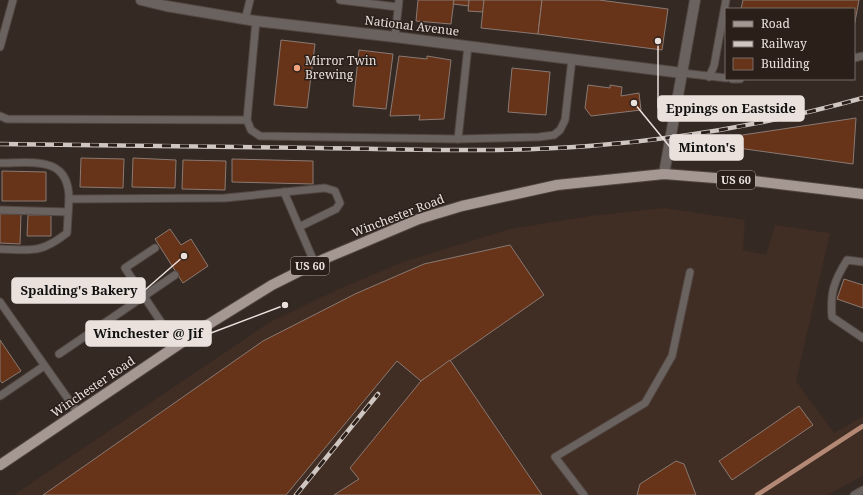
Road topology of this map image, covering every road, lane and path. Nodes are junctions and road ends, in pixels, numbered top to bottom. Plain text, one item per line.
1 (13, 0) edge
2 (141, 0) edge
3 (250, 0) edge
4 (340, 0) edge
5 (695, 0) edge
6 (726, 0) edge
7 (399, 4) edge
8 (245, 20) junction
9 (256, 22) junction
10 (395, 37) junction
11 (468, 46) junction
12 (0, 47) edge
13 (572, 59) junction
14 (682, 73) junction
15 (709, 77) junction
16 (725, 78) edge
17 (0, 116) edge
18 (247, 120) junction
19 (458, 139) junction
20 (0, 163) edge
21 (664, 174) junction
22 (284, 192) junction
23 (863, 194) edge
24 (69, 199) junction
25 (0, 210) edge
26 (68, 212) junction
27 (298, 227) junction
28 (155, 248) dead end
29 (0, 249) edge
30 (863, 262) edge
31 (315, 264) junction
32 (690, 272) dead end
33 (175, 275) dead end
34 (144, 296) junction
35 (0, 302) edge
36 (863, 338) edge
37 (177, 346) junction
38 (59, 354) dead end
39 (44, 366) junction
40 (1, 394) edge
41 (78, 413) junction
42 (0, 465) edge
43 (863, 490) edge
44 (584, 495) edge
45 (854, 495) edge

1 - 12 lane
2 - 8 street, National Avenue
3 - 8 lane
4 - 7 lane
5 - 14 street
6 - 15 lane
7 - 10 lane
8 - 9 street, National Avenue
9 - 10 street, National Avenue
9 - 18 lane
10 - 11 street, National Avenue
11 - 13 street, National Avenue
11 - 19 lane
13 - 14 street, National Avenue
13 - 19 lane
14 - 15 lane
14 - 21 street
15 - 16 lane
17 - 18 lane
18 - 19 lane
20 - 24 lane
21 - 23 main road, Winchester Road / US 60
21 - 31 main road, Winchester Road / US 60
22 - 24 lane
22 - 27 lane
22 - 27 lane
24 - 26 lane
25 - 26 lane
26 - 29 lane
27 - 31 lane
28 - 34 lane
30 - 36 lane
31 - 37 main road, Winchester Road / US 60
32 - 44 lane
33 - 34 lane
34 - 37 lane
34 - 38 lane
35 - 39 lane
37 - 41 main road, Winchester Road / US 60
39 - 40 lane
39 - 41 lane
41 - 42 main road, Winchester Road / US 60
43 - 45 lane

